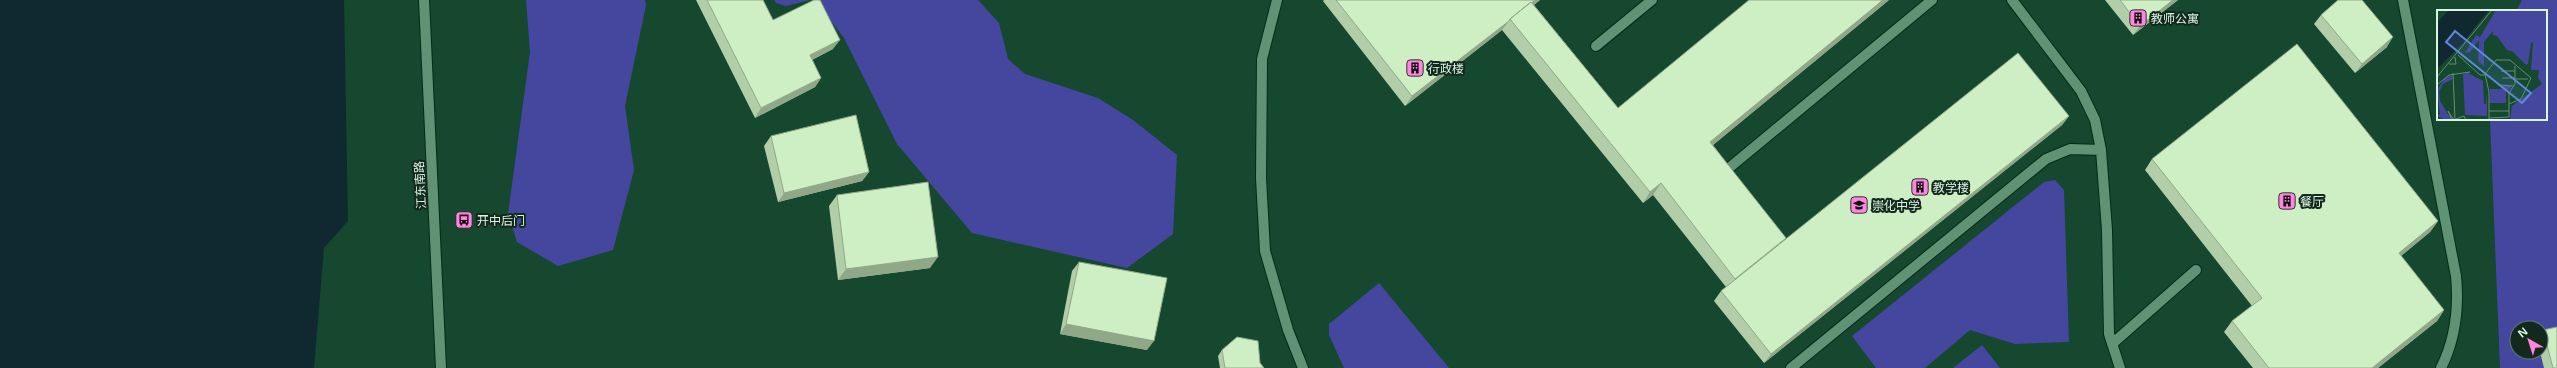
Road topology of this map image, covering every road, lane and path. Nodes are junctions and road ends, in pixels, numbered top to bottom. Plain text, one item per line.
1 (424, 0) edge
2 (1277, 0) edge
3 (1652, 0) edge
4 (1932, 0) edge
5 (2012, 0) edge
6 (2403, 0) edge
7 (1596, 46) dead end
8 (2101, 150) junction
9 (1729, 168) edge
10 (2196, 270) dead end
11 (2112, 344) junction
12 (441, 368) edge
13 (1302, 368) edge
14 (1791, 368) edge
15 (2120, 368) edge
16 (2441, 368) edge

1 - 12 street, 江东南路
2 - 13 street
3 - 7 street
4 - 9 street
5 - 8 street
6 - 16 street
8 - 11 street
8 - 14 street
10 - 11 street
11 - 15 street

